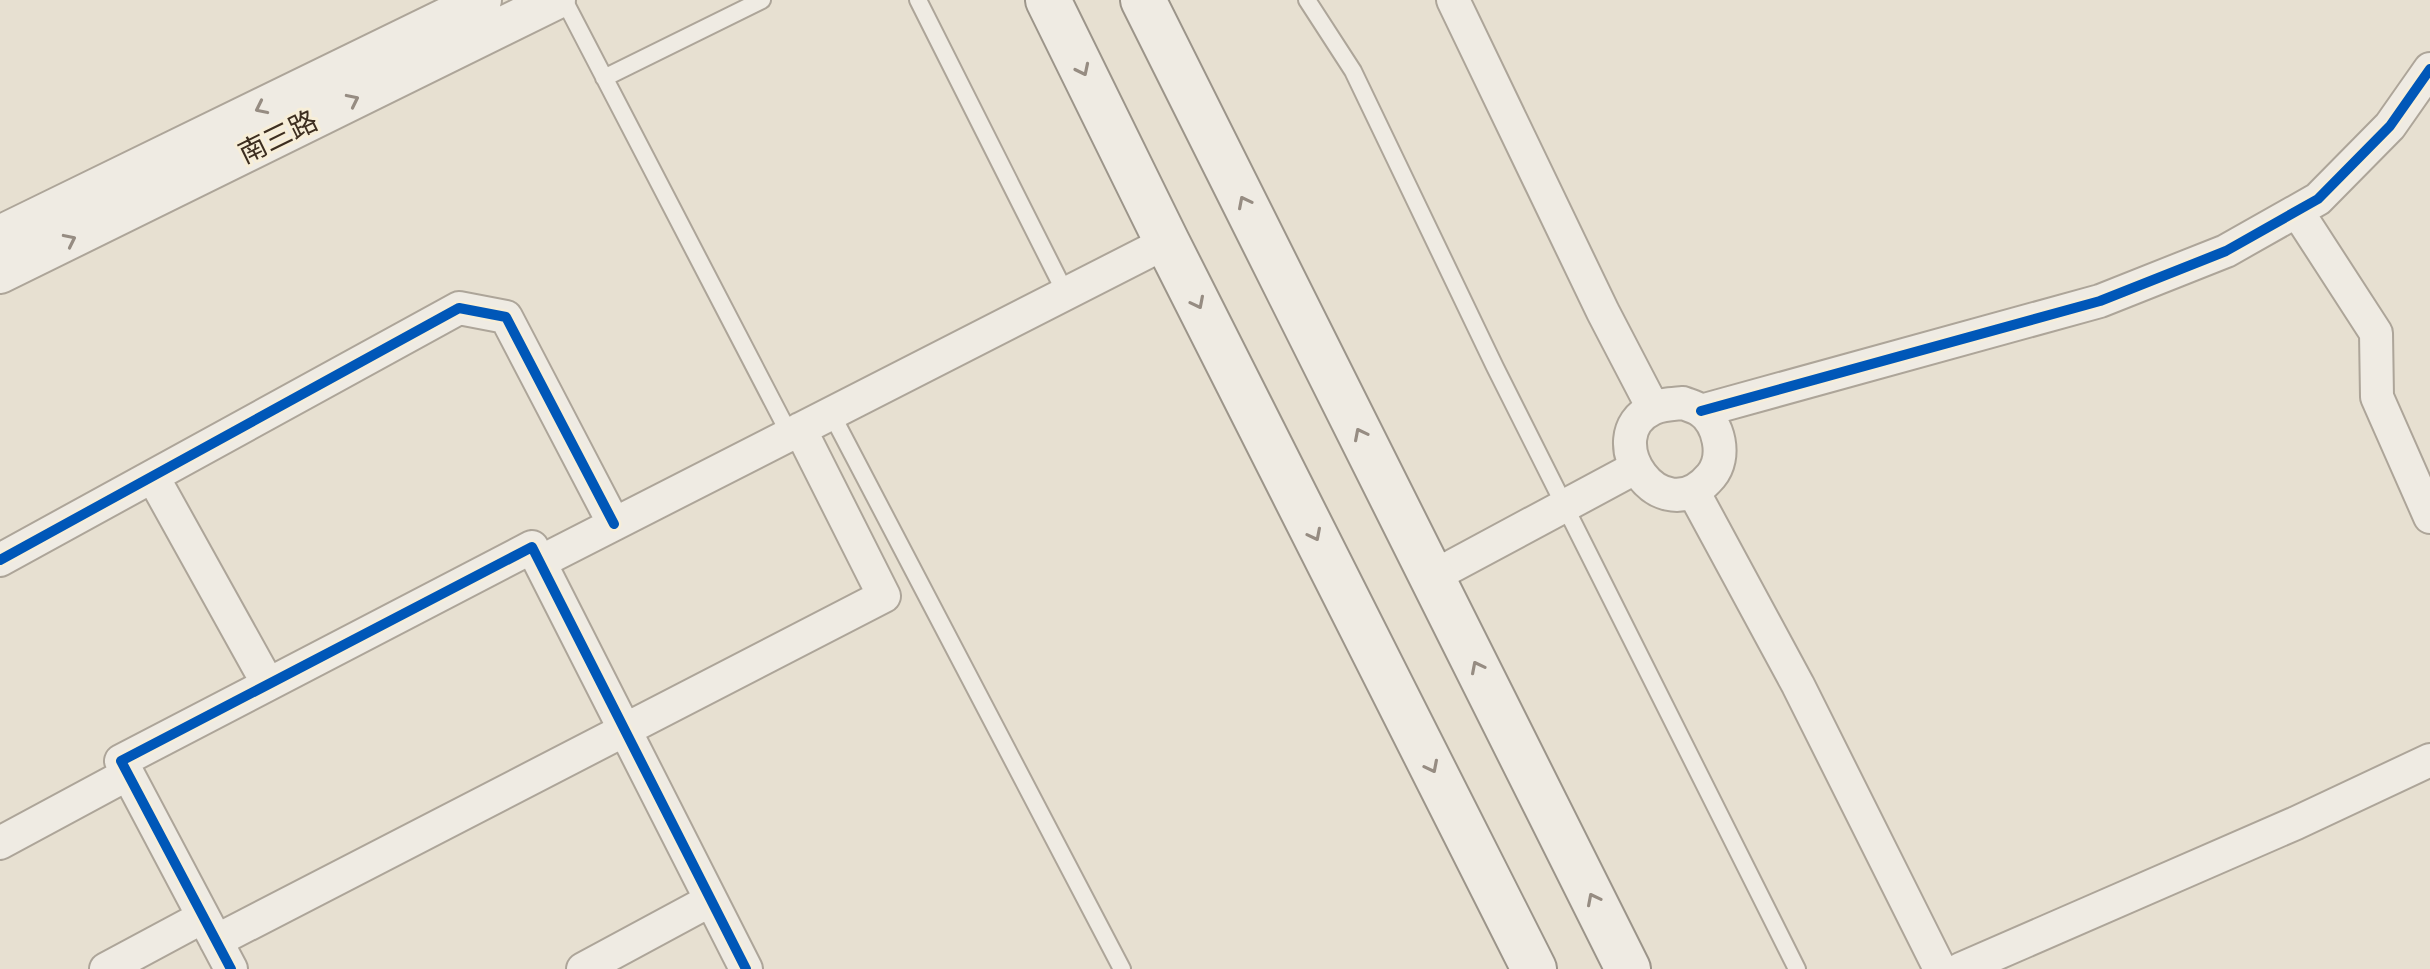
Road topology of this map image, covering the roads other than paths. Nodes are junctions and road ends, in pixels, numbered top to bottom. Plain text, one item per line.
1 (482, 0) edge
2 (556, 0) edge
3 (564, 0) edge
4 (762, 0) edge
5 (918, 0) edge
6 (1048, 0) edge
7 (1143, 0) edge
8 (1307, 0) edge
9 (1453, 0) edge
10 (2430, 69) edge
11 (604, 78) junction
12 (2297, 211) junction
13 (0, 235) edge
14 (1167, 242) junction
15 (0, 274) edge
16 (1066, 294) junction
17 (1653, 408) junction
18 (1701, 411) junction
19 (831, 413) junction
20 (795, 432) junction
21 (1635, 468) junction
22 (153, 477) junction
23 (1693, 491) junction
24 (1565, 505) junction
25 (2430, 517) edge
26 (614, 524) junction
27 (0, 560) edge
28 (540, 562) junction
29 (1432, 577) junction
30 (268, 684) junction
31 (625, 730) junction
32 (2430, 760) edge
33 (128, 774) junction
34 (0, 843) edge
35 (711, 900) junction
36 (210, 929) junction
37 (106, 969) edge
38 (231, 969) edge
39 (583, 969) edge
40 (746, 969) edge
41 (1122, 969) edge
42 (1534, 969) edge
43 (1628, 969) edge
44 (1797, 969) edge
45 (1940, 969) edge
46 (1961, 969) edge

1 -> 13 street, 南三路
15 -> 2 street, 南三路
3 - 11 lane
4 - 11 lane
5 - 16 lane
6 -> 14 main road
29 -> 7 main road
8 - 24 lane
9 - 17 street
10 - 12 street
11 - 20 lane
12 - 18 street
12 - 25 street
14 - 16 street
14 -> 42 main road
16 - 19 street
17 - 18 street
17 - 21 street
18 - 23 street
19 - 20 street
19 - 41 lane
20 - 26 street
20 - 31 street
21 - 23 street
21 - 24 street
22 - 26 street
22 - 27 street
22 - 30 street
23 - 45 street
24 - 29 street
24 - 44 lane
26 - 28 street
28 - 30 street
28 - 31 street
43 -> 29 main road
30 - 33 street
31 - 35 street
31 - 36 street
32 - 46 street
33 - 34 street
33 - 36 street
35 - 39 street
35 - 40 street
36 - 37 street
36 - 38 street

